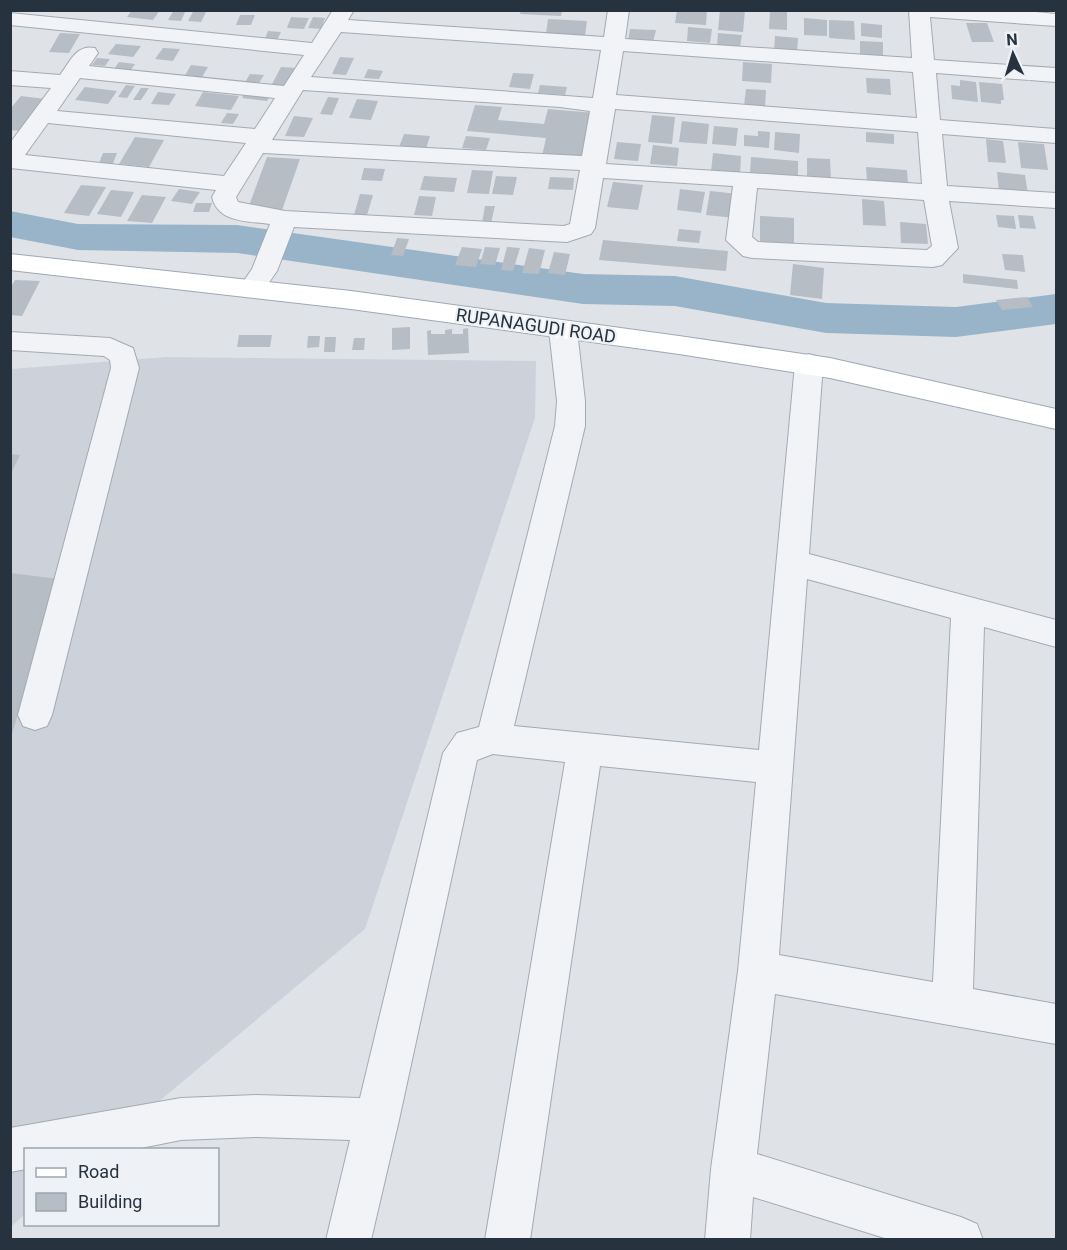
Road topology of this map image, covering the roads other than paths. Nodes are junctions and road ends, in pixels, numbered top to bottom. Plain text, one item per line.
1 (118, 10) edge
2 (619, 10) edge
3 (919, 10) edge
4 (927, 10) edge
5 (336, 15) edge
6 (1056, 20) edge
7 (14, 25) edge
8 (104, 30) junction
9 (614, 45) junction
10 (318, 50) junction
11 (923, 66) junction
12 (1056, 75) edge
13 (70, 77) junction
14 (10, 78) edge
15 (293, 88) junction
16 (605, 104) junction
17 (42, 116) junction
18 (929, 128) junction
19 (1056, 136) edge
20 (259, 141) junction
21 (13, 153) edge
22 (594, 167) junction
23 (746, 180) junction
24 (231, 184) junction
25 (935, 193) junction
26 (1056, 201) edge
27 (282, 228) junction
28 (10, 262) edge
29 (258, 280) junction
30 (563, 330) junction
31 (10, 341) edge
32 (809, 364) junction
33 (1056, 419) edge
34 (792, 562) junction
35 (968, 609) junction
36 (1056, 633) edge
37 (34, 714) dead end
38 (493, 739) junction
39 (585, 748) junction
40 (775, 768) junction
41 (758, 970) junction
42 (952, 1005) junction
43 (1056, 1024) edge
44 (378, 1120) junction
45 (10, 1150) edge
46 (732, 1169) junction
47 (348, 1239) edge
48 (507, 1239) edge
49 (728, 1239) edge
50 (961, 1239) edge

1 - 8 street
2 - 9 street
3 - 11 street
4 - 6 street
5 - 9 street
5 - 10 street
7 - 8 street
8 - 10 street
8 - 13 street
9 - 11 street
9 - 16 street
10 - 15 street
11 - 12 street
11 - 18 street
13 - 14 street
13 - 15 street
13 - 17 street
15 - 16 street
15 - 20 street
16 - 18 street
16 - 22 street
17 - 20 street
17 - 21 street
18 - 19 street
18 - 25 street
20 - 22 street
20 - 24 street
21 - 24 street
22 - 23 street
22 - 27 street
23 - 25 street
23 - 25 street
24 - 27 street
25 - 26 street
27 - 29 street
28 - 29 main road, RUPANAGUDI ROAD
29 - 30 main road, RUPANAGUDI ROAD
30 - 32 main road, RUPANAGUDI ROAD
30 - 38 street
31 - 37 street
32 - 33 main road, RUPANAGUDI ROAD
32 - 34 street
34 - 35 street
34 - 40 street
35 - 36 street
35 - 42 street
38 - 39 street
38 - 44 street
39 - 40 street
39 - 48 street
40 - 41 street
41 - 42 street
41 - 46 street
42 - 43 street
44 - 45 street
44 - 47 street
46 - 49 street
46 - 50 street

